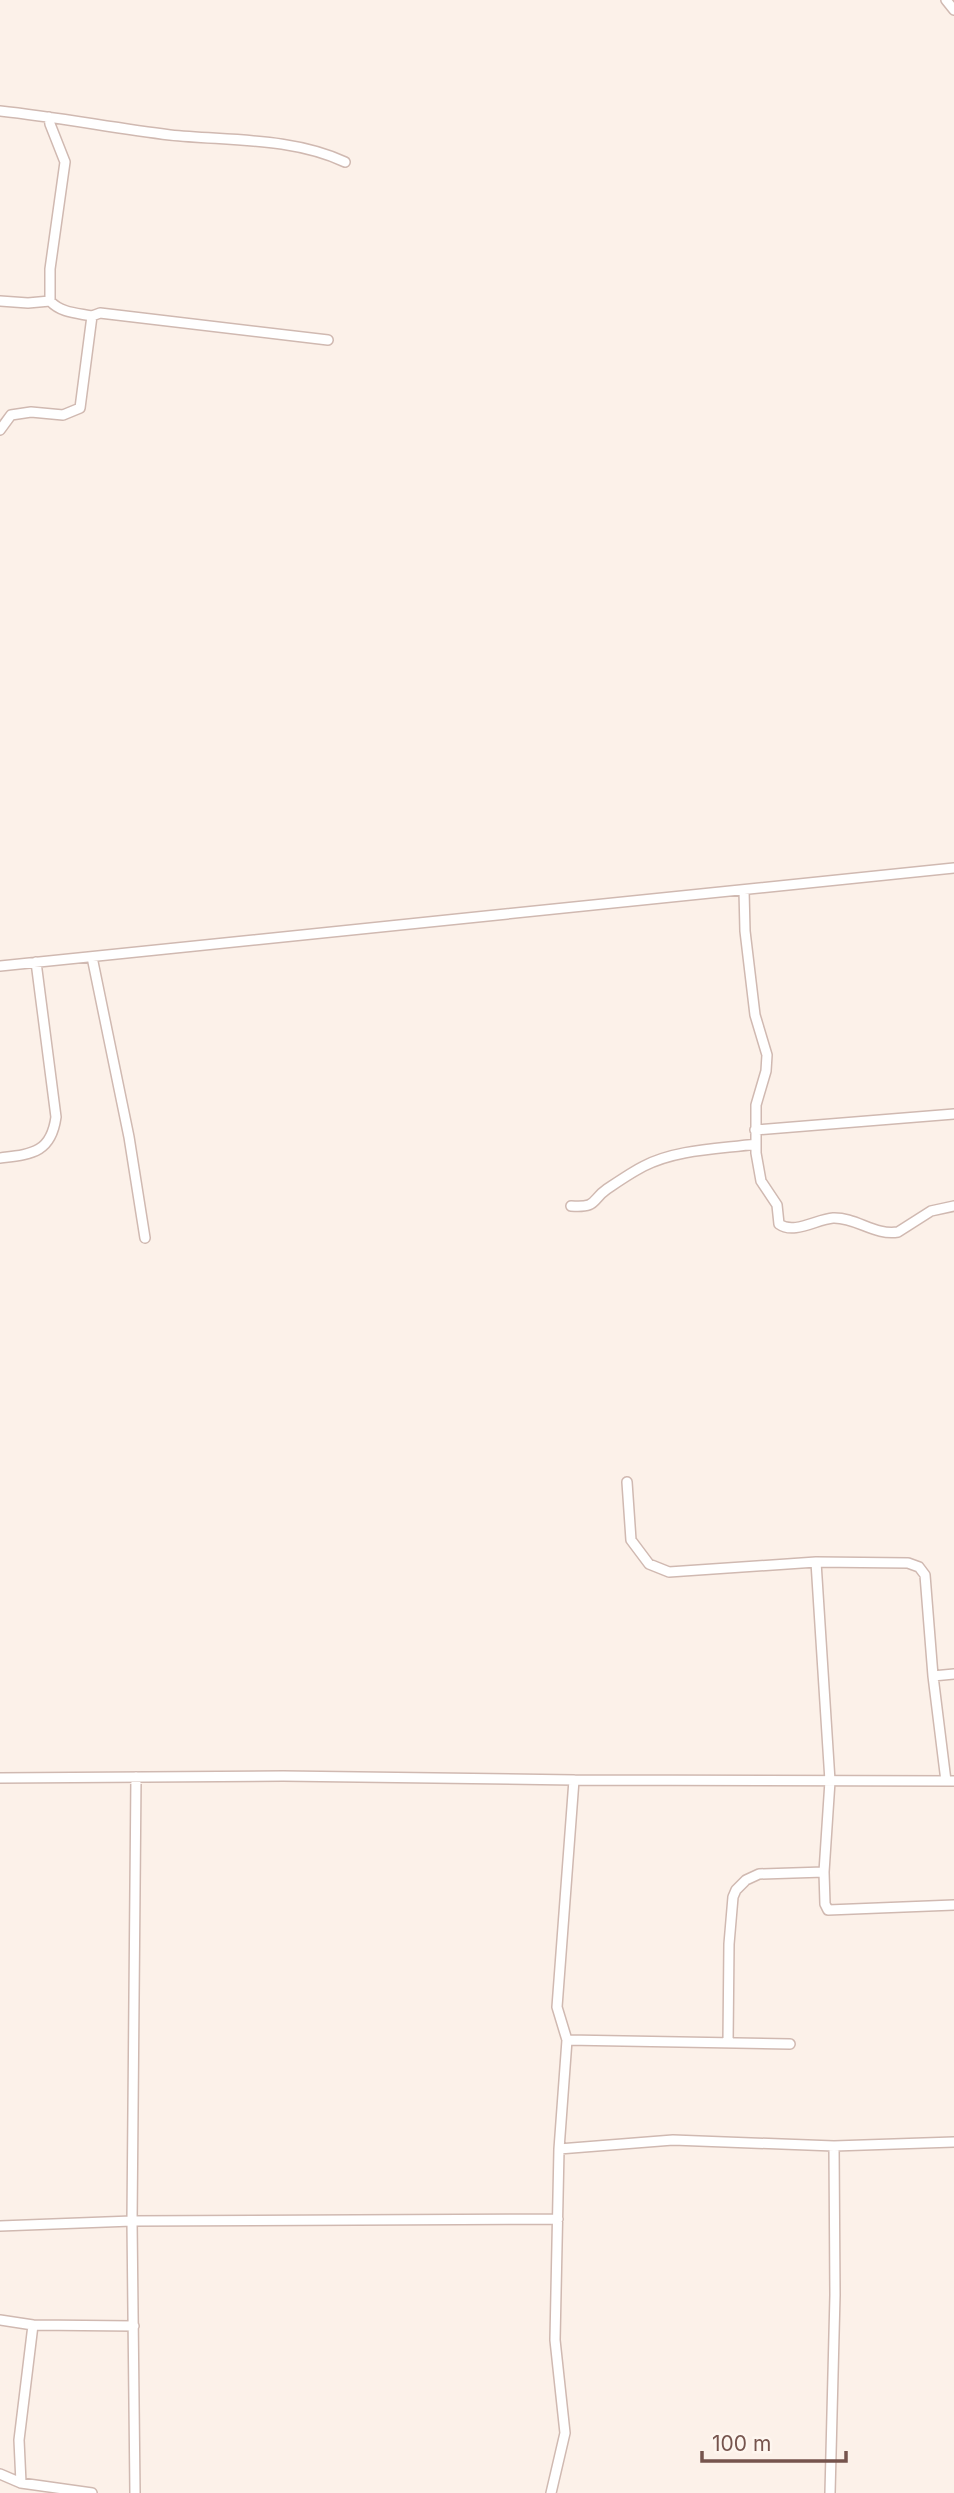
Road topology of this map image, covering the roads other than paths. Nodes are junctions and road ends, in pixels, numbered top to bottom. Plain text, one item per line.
1 (946, 0) edge
2 (954, 10) edge
3 (0, 111) edge
4 (49, 117) junction
5 (345, 162) dead end
6 (0, 301) edge
7 (50, 301) junction
8 (92, 316) junction
9 (328, 341) dead end
10 (0, 430) edge
11 (954, 868) edge
12 (744, 890) junction
13 (92, 957) junction
14 (36, 962) junction
15 (0, 966) edge
16 (954, 1114) edge
17 (755, 1130) junction
18 (756, 1144) junction
19 (0, 1158) edge
20 (571, 1206) dead end
21 (954, 1206) edge
22 (145, 1238) dead end
23 (626, 1482) dead end
24 (816, 1562) junction
25 (954, 1674) edge
26 (933, 1676) junction
27 (136, 1777) junction
28 (0, 1778) edge
29 (574, 1780) junction
30 (830, 1781) junction
31 (950, 1781) edge
32 (824, 1871) junction
33 (954, 1905) edge
34 (567, 2040) junction
35 (728, 2042) junction
36 (790, 2043) dead end
37 (954, 2142) edge
38 (834, 2146) junction
39 (559, 2149) junction
40 (558, 2219) junction
41 (132, 2221) junction
42 (0, 2226) edge
43 (0, 2320) edge
44 (33, 2325) junction
45 (134, 2326) junction
46 (0, 2474) edge
47 (21, 2483) junction
48 (74, 2491) edge
49 (92, 2493) edge
50 (135, 2493) edge
51 (551, 2493) edge
52 (830, 2493) edge

1 - 2 street
3 - 4 street
4 - 5 street
4 - 7 street
6 - 7 street
7 - 8 street
8 - 9 street
8 - 10 street
11 - 12 street
12 - 13 street
12 - 17 street
13 - 14 street
13 - 22 street
14 - 15 street
14 - 19 street
16 - 17 street
17 - 18 street
18 - 20 street
18 - 21 street
23 - 24 street
24 - 26 street
24 - 30 street
25 - 26 street
26 - 31 street
27 - 28 street
27 - 29 street
27 - 41 street
29 - 30 street
29 - 34 street
30 - 31 street
30 - 32 street
32 - 33 street
32 - 35 street
34 - 35 street
34 - 39 street
35 - 36 street
37 - 38 street
38 - 39 street
38 - 52 street
39 - 40 street
40 - 41 street
40 - 51 street
41 - 42 street
41 - 45 street
43 - 44 street
44 - 45 street
44 - 47 street
45 - 50 street
46 - 47 street
47 - 48 street
48 - 49 street

